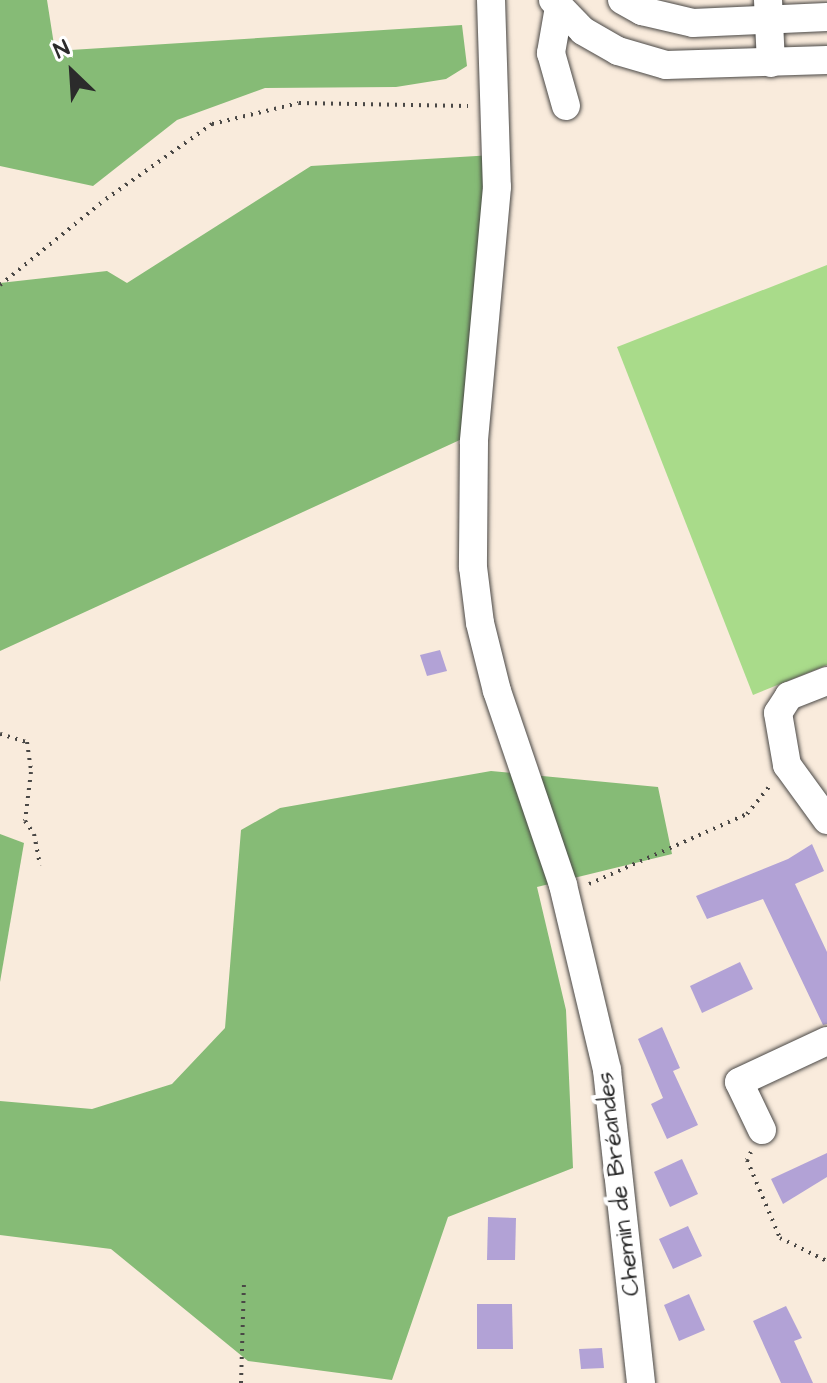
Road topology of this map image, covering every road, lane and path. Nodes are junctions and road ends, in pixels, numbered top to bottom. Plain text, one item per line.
1 (491, 0) edge
2 (622, 0) edge
3 (556, 4) edge
4 (768, 10) edge
5 (827, 17) edge
6 (827, 60) edge
7 (771, 63) junction
8 (566, 106) dead end
9 (497, 107) junction
10 (0, 285) edge
11 (827, 681) edge
12 (0, 734) edge
13 (787, 765) junction
14 (827, 820) edge
15 (40, 865) dead end
16 (565, 895) junction
17 (827, 1041) edge
18 (762, 1130) joint
19 (827, 1261) edge
20 (244, 1282) dead end
21 (241, 1383) edge
22 (641, 1383) edge

1 - 9 street, Chemin de Bréandes
2 - 4 street
3 - 7 street
3 - 8 street
4 - 5 street
4 - 7 street
6 - 7 street
9 - 10 path
9 - 16 street, Chemin de Bréandes
11 - 13 street
12 - 15 path
13 - 14 street
13 - 16 path
16 - 22 street, Chemin de Bréandes
17 - 18 street
18 - 19 path
20 - 21 path

